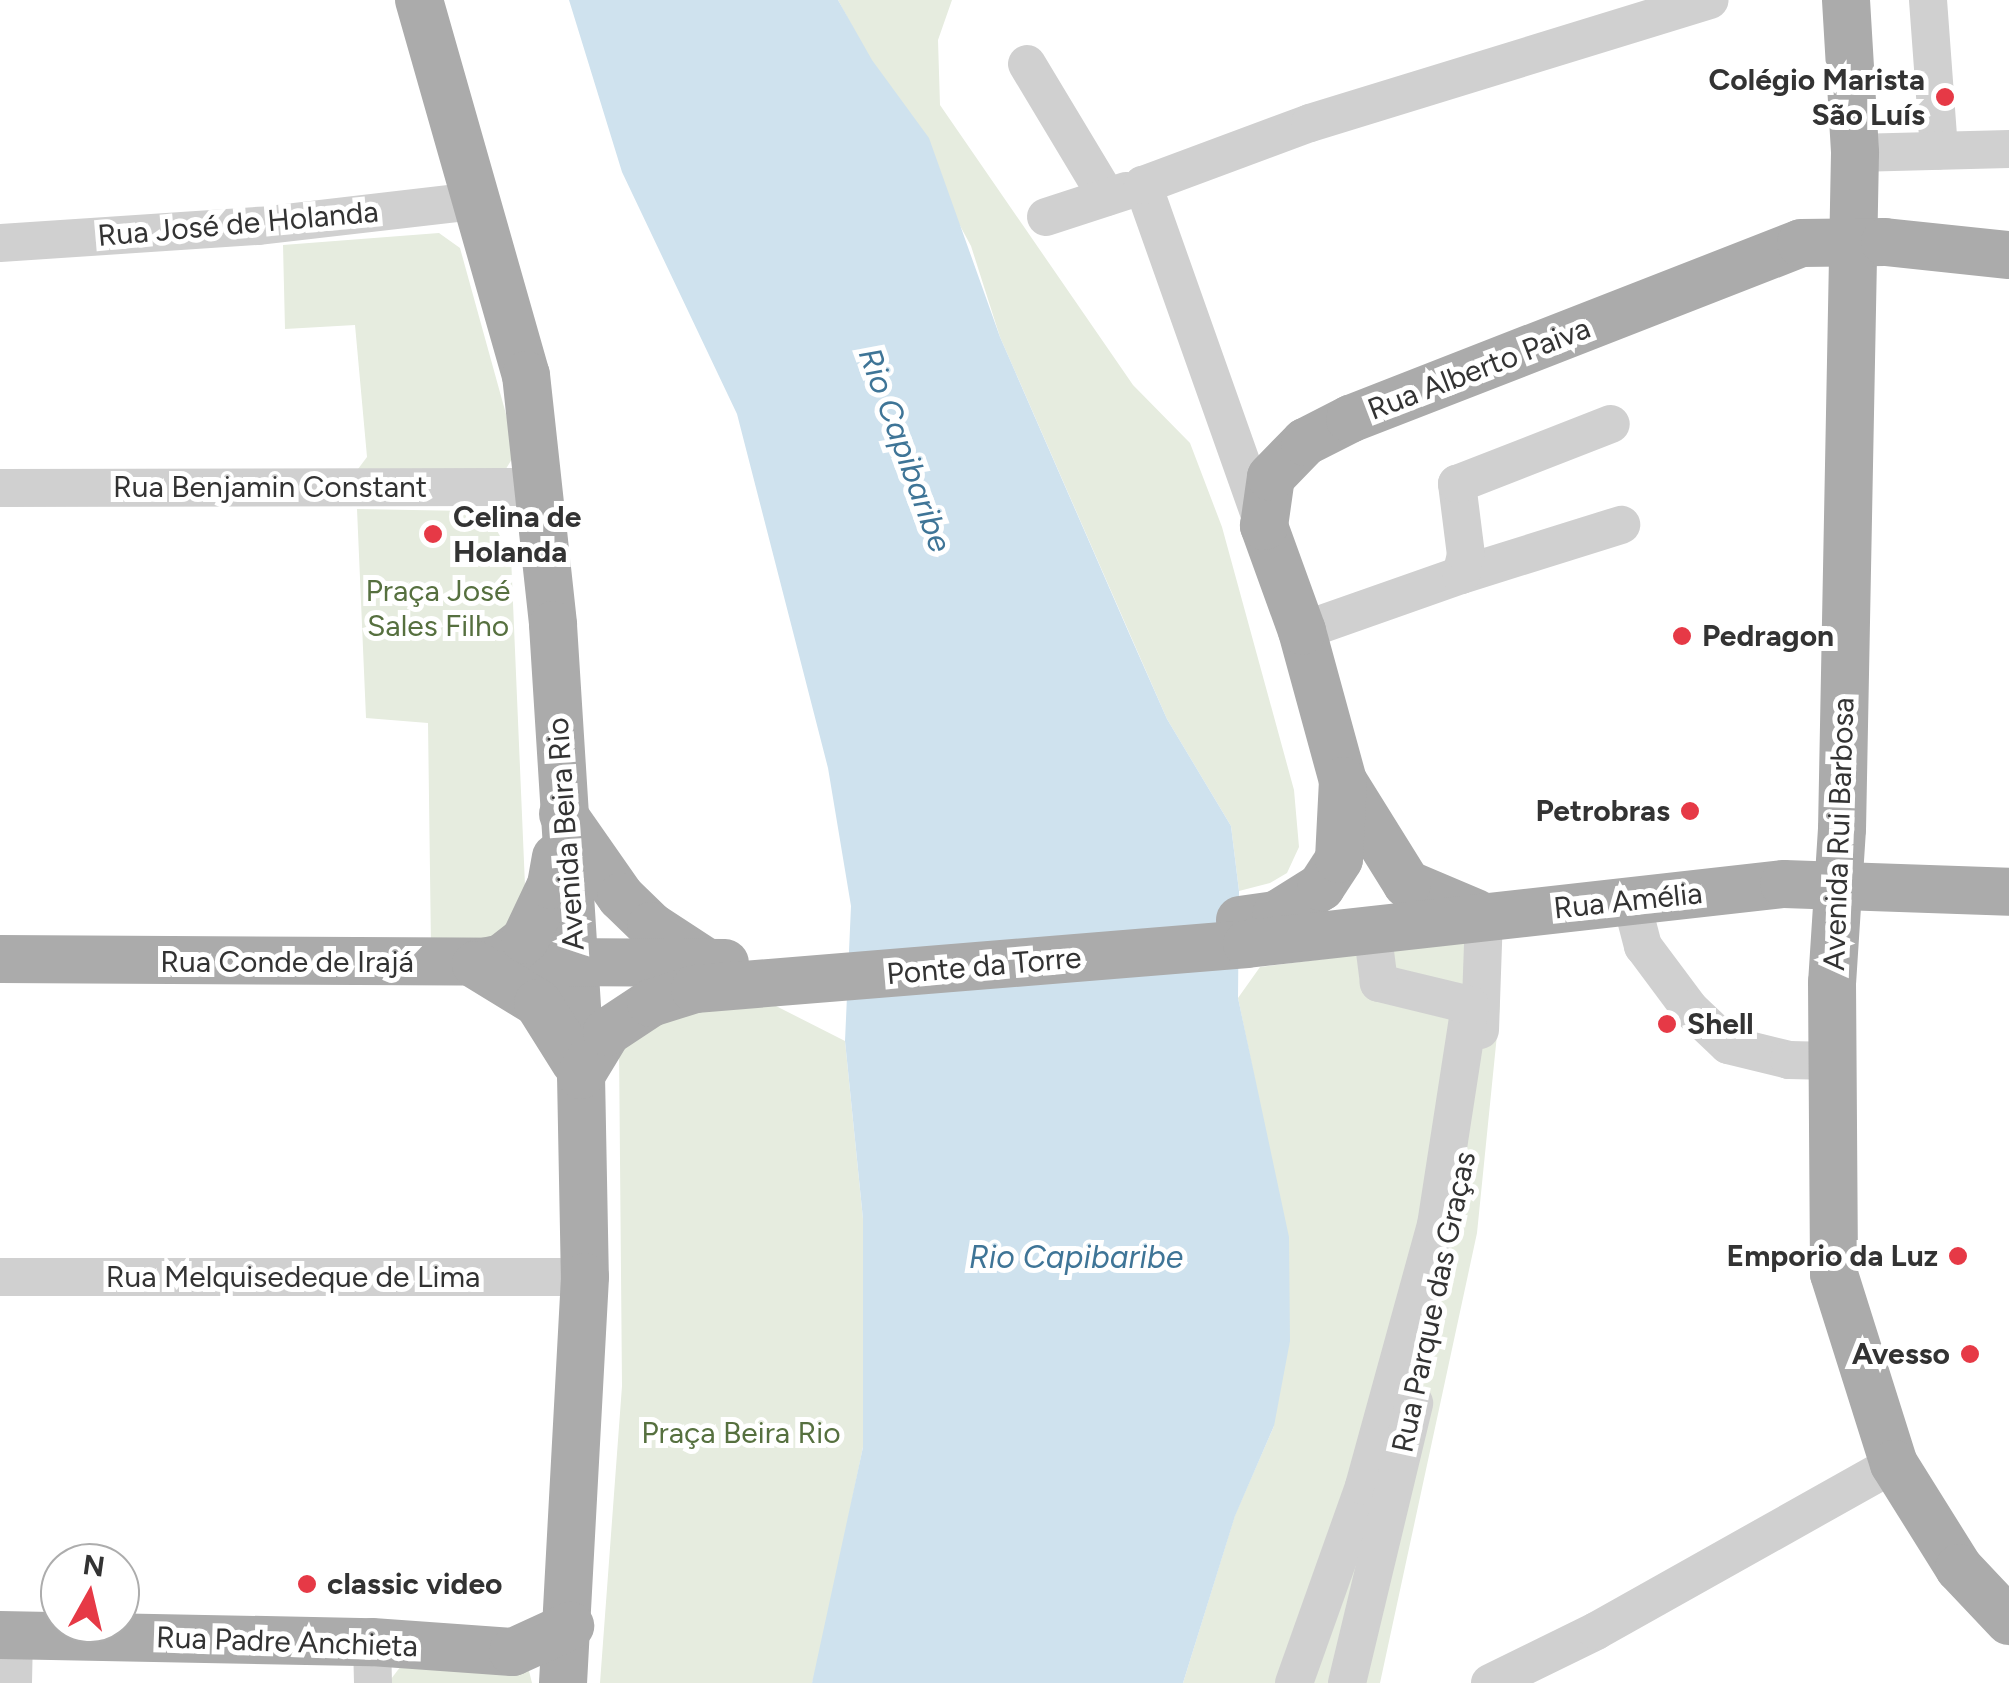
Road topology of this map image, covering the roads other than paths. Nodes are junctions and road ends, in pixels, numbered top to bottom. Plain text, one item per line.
1 (419, 0) edge
2 (1710, 0) edge
3 (1846, 0) edge
4 (1928, 0) edge
5 (1027, 64) dead end
6 (2009, 149) edge
7 (1939, 151) junction
8 (1855, 153) junction
9 (1143, 185) junction
10 (1106, 197) junction
11 (476, 201) junction
12 (1046, 217) dead end
13 (1851, 242) junction
14 (0, 243) edge
15 (2009, 255) edge
16 (1611, 424) dead end
17 (540, 487) junction
18 (0, 488) edge
19 (1621, 525) dead end
20 (1264, 526) junction
21 (1461, 575) junction
22 (1302, 631) junction
23 (1342, 781) junction
24 (564, 814) junction
25 (1838, 883) junction
26 (2009, 892) edge
27 (1631, 900) junction
28 (1484, 916) junction
29 (1372, 928) junction
30 (1247, 932) junction
31 (0, 960) edge
32 (473, 964) junction
33 (575, 965) junction
34 (718, 971) junction
35 (1832, 1062) junction
36 (581, 1074) junction
37 (585, 1276) junction
38 (0, 1277) edge
39 (1894, 1464) junction
40 (2009, 1621) edge
41 (570, 1626) junction
42 (7, 1635) edge
43 (513, 1652) junction
44 (373, 1663) edge
45 (13, 1683) edge
46 (548, 1683) edge
47 (563, 1683) edge
48 (1294, 1683) edge
49 (1347, 1683) edge
50 (1490, 1683) edge

1 - 11 main road, Avenida Beira Rio
2 - 9 street
3 - 8 main road, Avenida Rui Barbosa
4 - 7 street
5 - 10 street
6 - 7 street
7 - 8 street
8 - 13 main road, Avenida Rui Barbosa
9 - 10 street
9 - 20 street
10 - 12 street
11 - 14 street, Rua José de Holanda
11 - 17 main road, Avenida Beira Rio
13 - 15 main road, Rua Alberto Paiva
13 - 20 main road, Rua Alberto Paiva
13 - 25 main road, Avenida Rui Barbosa
16 - 21 street
17 - 18 street, Rua Benjamin Constant
17 - 24 main road, Avenida Beira Rio
19 - 21 street
20 - 22 main road, Rua Alberto Paiva
21 - 22 street
22 - 23 main road, Rua Alberto Paiva
23 - 28 main road, Rua Alberto Paiva
23 - 30 main road, Rua Alberto Paiva
24 - 32 main road
24 - 33 main road, Avenida Beira Rio
24 - 34 main road
25 - 26 main road, Rua Amélia
25 - 27 main road, Rua Amélia
25 - 35 main road, Avenida Rui Barbosa
27 - 28 main road, Rua Amélia
27 - 35 street
28 - 29 main road, Rua Amélia
28 - 49 street, Rua Parque das Graças
29 - 30 main road, Rua Amélia
29 - 48 street
30 - 34 main road, Ponte da Torre
31 - 32 main road, Rua Conde de Irajá
32 - 33 main road, Rua Conde de Irajá
32 - 36 main road
33 - 34 main road
33 - 36 main road, Avenida Beira Rio
34 - 36 main road
35 - 39 main road, Avenida Rui Barbosa
36 - 37 main road, Avenida Beira Rio
37 - 38 street, Rua Melquisedeque de Lima
37 - 41 main road, Avenida Beira Rio
39 - 40 main road, Avenida Rui Barbosa
39 - 50 street
41 - 43 main road, Rua Padre Anchieta
41 - 47 main road, Avenida Beira Rio
42 - 44 main road, Rua Padre Anchieta
42 - 45 street
43 - 44 main road, Rua Padre Anchieta
43 - 46 main road

